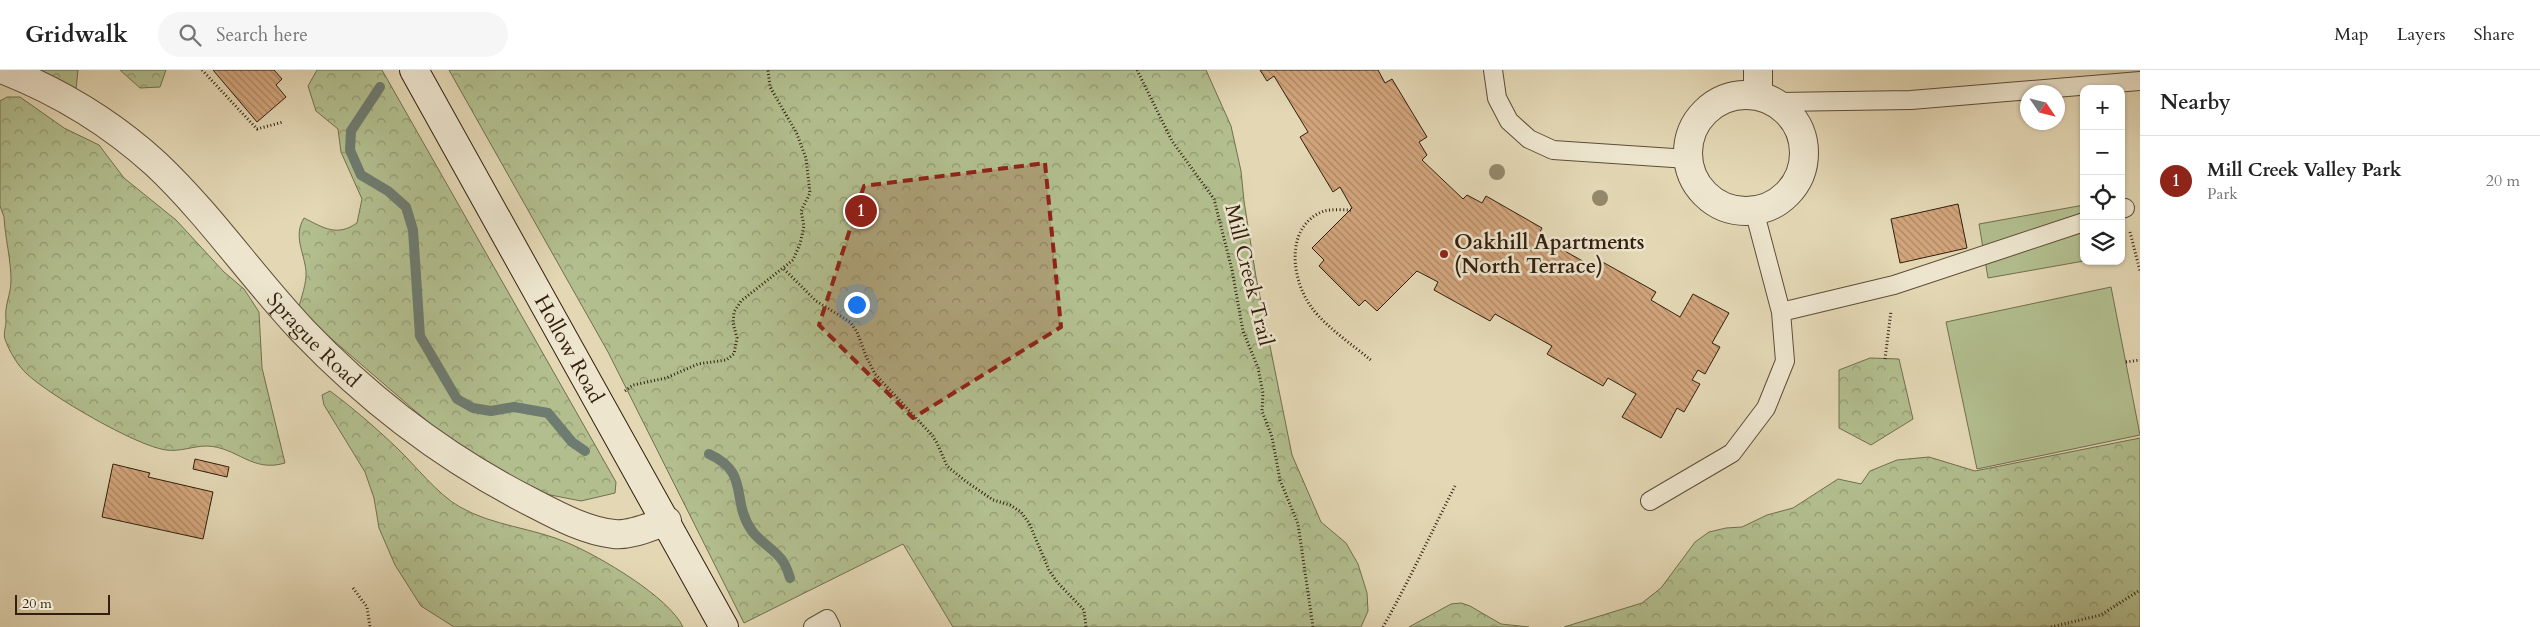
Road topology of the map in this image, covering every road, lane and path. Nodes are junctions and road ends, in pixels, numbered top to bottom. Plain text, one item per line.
1 (4, 70) edge
2 (202, 70) edge
3 (414, 70) edge
4 (768, 70) edge
5 (1137, 70) edge
6 (1493, 70) edge
7 (2140, 81) edge
8 (1764, 89) edge
9 (282, 122) dead end
10 (1688, 159) junction
11 (1351, 210) dead end
12 (1754, 210) junction
13 (2125, 215) edge
14 (2080, 223) edge
15 (784, 269) junction
16 (2140, 270) edge
17 (1894, 285) junction
18 (1781, 312) junction
19 (1885, 359) dead end
20 (2140, 360) edge
21 (1372, 361) dead end
22 (2126, 362) dead end
23 (604, 410) junction
24 (1455, 486) dead end
25 (1650, 501) dead end
26 (667, 521) junction
27 (353, 588) dead end
28 (2140, 590) edge
29 (370, 627) edge
30 (724, 627) edge
31 (813, 627) edge
32 (831, 627) edge
33 (1086, 627) edge
34 (1314, 627) edge
35 (1383, 627) edge
36 (2051, 627) edge

1 - 26 street, Sprague Road
2 - 9 path
3 - 23 street, Hollow Road
4 - 15 path
5 - 34 path, Mill Creek Trail
6 - 10 lane
7 - 8 lane
8 - 10 street
8 - 12 street
10 - 12 street
11 - 21 path
12 - 18 lane
13 - 16 path
14 - 17 lane
15 - 23 path
15 - 33 path
17 - 18 lane
17 - 19 path
18 - 25 lane
20 - 22 path
23 - 26 street, Hollow Road
24 - 35 path
26 - 30 street, Hollow Road
27 - 29 path
28 - 36 path
31 - 32 lane

